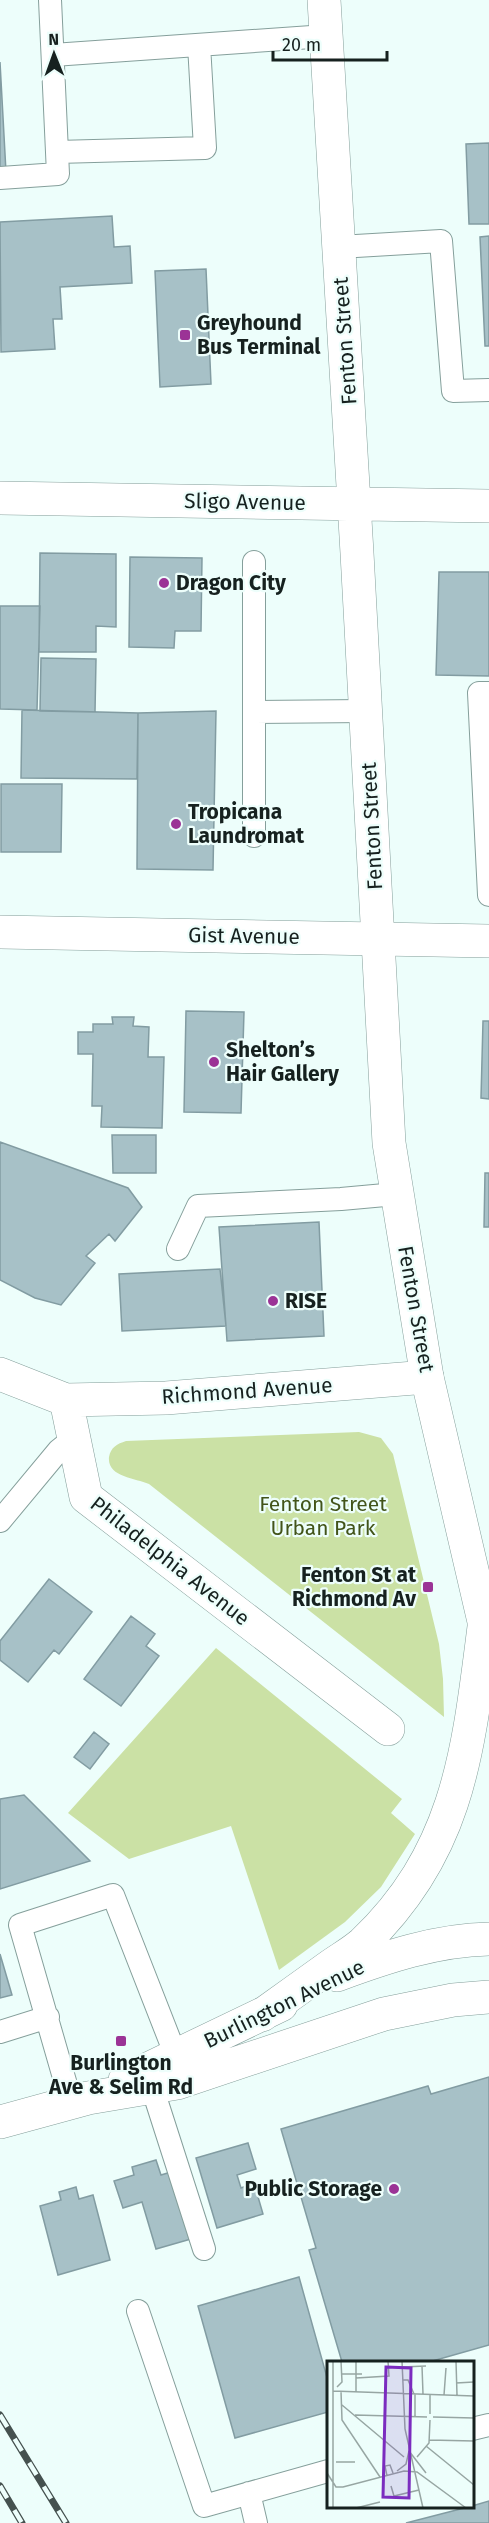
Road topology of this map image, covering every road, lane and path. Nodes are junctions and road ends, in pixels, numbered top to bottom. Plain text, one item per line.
1 (50, 0) edge
2 (324, 0) edge
3 (326, 36) junction
4 (199, 45) junction
5 (52, 55) junction
6 (57, 152) junction
7 (0, 178) edge
8 (339, 247) junction
9 (489, 390) edge
10 (0, 498) edge
11 (355, 504) junction
12 (489, 506) edge
13 (254, 562) dead end
14 (489, 693) edge
15 (366, 711) junction
16 (255, 712) junction
17 (254, 836) dead end
18 (488, 854) edge
19 (489, 895) edge
20 (0, 932) edge
21 (378, 939) junction
22 (489, 941) edge
23 (396, 1194) junction
24 (178, 1249) dead end
25 (0, 1374) edge
26 (427, 1377) junction
27 (66, 1400) junction
28 (74, 1438) junction
29 (0, 1521) edge
30 (487, 1634) edge
31 (388, 1729) dead end
32 (489, 1939) edge
33 (489, 1997) edge
34 (262, 2015) junction
35 (48, 2017) junction
36 (0, 2032) edge
37 (176, 2056) junction
38 (152, 2087) junction
39 (79, 2100) junction
40 (0, 2122) edge
41 (204, 2249) dead end
42 (138, 2311) dead end
43 (489, 2425) edge
44 (474, 2429) edge
45 (327, 2471) edge
46 (249, 2493) junction
47 (256, 2523) edge

1 - 5 lane
2 - 3 street, Fenton Street
3 - 4 lane
3 - 8 street, Fenton Street
4 - 5 lane
4 - 6 lane
5 - 6 lane
6 - 7 lane
8 - 9 lane
8 - 11 street, Fenton Street
10 - 11 street, Sligo Avenue
11 - 12 street, Sligo Avenue
11 - 15 street, Fenton Street
13 - 16 lane
14 - 18 lane
15 - 16 lane
15 - 21 street, Fenton Street
16 - 17 lane
18 - 19 lane
20 - 21 street, Gist Avenue
21 - 22 street, Gist Avenue
21 - 23 street, Fenton Street
23 - 24 lane
23 - 26 street, Fenton Street
25 - 27 street
26 - 27 street, Richmond Avenue
26 - 30 street, Fenton Street
27 - 28 street, Philadelphia Avenue
28 - 29 lane
28 - 31 street, Philadelphia Avenue
30 - 34 street, Fenton Street
32 - 34 street, Burlington Avenue
33 - 38 street, Burlington Avenue
34 - 37 street, Burlington Avenue
35 - 36 lane
35 - 37 lane
35 - 39 lane
37 - 39 street, Burlington Avenue
38 - 39 street, Burlington Avenue
38 - 41 lane
39 - 40 street, Burlington Avenue
42 - 46 lane
43 - 44 lane
45 - 46 lane
46 - 47 lane

